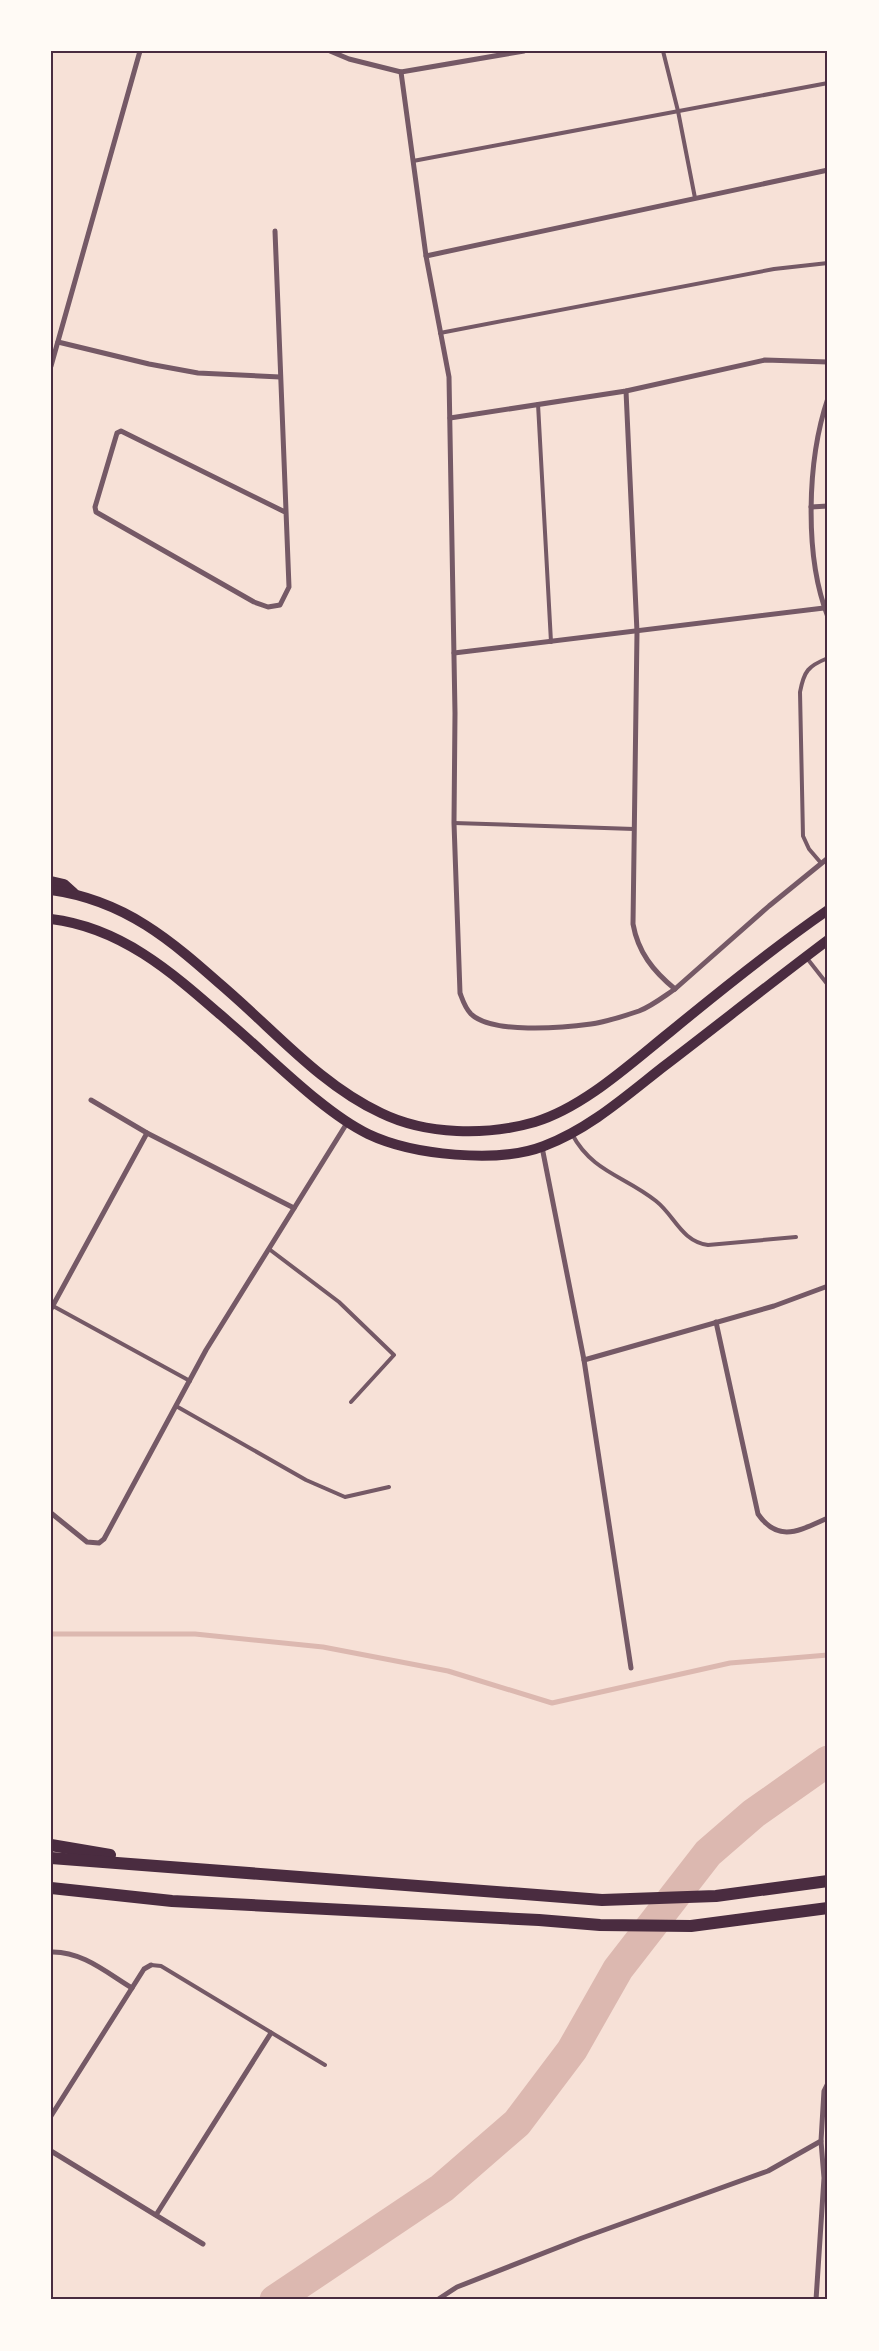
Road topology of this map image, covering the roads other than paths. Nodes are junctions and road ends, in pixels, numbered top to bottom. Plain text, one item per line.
1 (140, 51) edge
2 (330, 51) edge
3 (524, 51) edge
4 (663, 51) edge
5 (401, 72) junction
6 (828, 83) edge
7 (678, 111) junction
8 (413, 161) junction
9 (828, 170) edge
10 (695, 198) junction
11 (275, 231) dead end
12 (426, 256) junction
13 (828, 263) edge
14 (440, 333) junction
15 (58, 342) junction
16 (828, 362) edge
17 (51, 366) edge
18 (280, 377) junction
19 (626, 390) junction
20 (828, 398) edge
21 (538, 404) junction
22 (450, 418) junction
23 (828, 506) edge
24 (811, 507) junction
25 (285, 512) junction
26 (824, 608) junction
27 (828, 617) edge
28 (637, 632) junction
29 (551, 642) junction
30 (454, 653) junction
31 (828, 658) edge
32 (454, 823) junction
33 (634, 829) junction
34 (828, 858) edge
35 (821, 863) junction
36 (51, 880) edge
37 (51, 890) edge
38 (74, 893) junction
39 (828, 910) edge
40 (51, 920) edge
41 (828, 940) edge
42 (806, 957) junction
43 (828, 985) edge
44 (674, 989) junction
45 (91, 1100) dead end
46 (348, 1122) junction
47 (147, 1133) junction
48 (572, 1134) junction
49 (542, 1147) junction
50 (294, 1208) junction
51 (796, 1237) dead end
52 (269, 1249) junction
53 (828, 1286) edge
54 (52, 1308) edge
55 (716, 1322) junction
56 (584, 1360) junction
57 (190, 1381) junction
58 (351, 1402) dead end
59 (176, 1406) junction
60 (389, 1487) dead end
61 (51, 1513) edge
62 (828, 1518) edge
63 (631, 1668) dead end
64 (51, 1845) edge
65 (51, 1858) edge
66 (190, 1868) junction
67 (828, 1880) edge
68 (51, 1888) edge
69 (51, 1896) edge
70 (172, 1900) junction
71 (828, 1908) edge
72 (51, 1952) edge
73 (151, 1965) joint
74 (132, 1988) junction
75 (270, 2033) junction
76 (325, 2065) dead end
77 (828, 2083) edge
78 (51, 2116) edge
79 (821, 2141) junction
80 (51, 2151) edge
81 (156, 2215) junction
82 (202, 2244) dead end
83 (436, 2300) edge
84 (816, 2300) edge

1 - 15 street
2 - 5 street
3 - 5 street
4 - 7 lane
5 - 8 street
6 - 7 lane
7 - 8 lane
7 - 10 lane
8 - 12 street
9 - 10 street
10 - 12 street
11 - 18 street
12 - 14 street
13 - 14 lane
14 - 22 street
15 - 17 street
15 - 18 street
16 - 19 street
18 - 25 street
19 - 21 street
19 - 28 street
20 - 24 street
21 - 22 street
21 - 29 lane
22 - 30 street
23 - 24 street
24 - 26 street
25 - 25 street
26 - 27 street
26 - 28 street
28 - 29 street
28 - 33 street
29 - 30 street
30 - 32 street
31 - 35 lane
32 - 33 lane
32 - 44 street
33 - 44 street
34 - 35 street
35 - 44 street
36 - 38 main road
37 - 38 main road
38 - 39 main road
40 - 46 main road
41 - 42 main road
42 - 43 lane
42 - 48 main road
45 - 47 street
46 - 49 main road
46 - 50 street
47 - 50 street
47 - 54 street
48 - 49 main road
48 - 51 lane
49 - 56 street
50 - 52 street
52 - 57 street
52 - 58 lane
53 - 55 street
54 - 57 lane
55 - 56 street
55 - 62 street
56 - 63 street
57 - 59 street
59 - 60 lane
59 - 61 street
64 - 66 main road
65 - 66 main road
66 - 67 main road
68 - 70 main road
69 - 70 main road
70 - 71 main road
72 - 74 street
73 - 74 street
73 - 75 lane
74 - 78 street
75 - 76 lane
75 - 81 street
77 - 79 street
79 - 83 street
79 - 84 street
80 - 81 street
81 - 82 street

